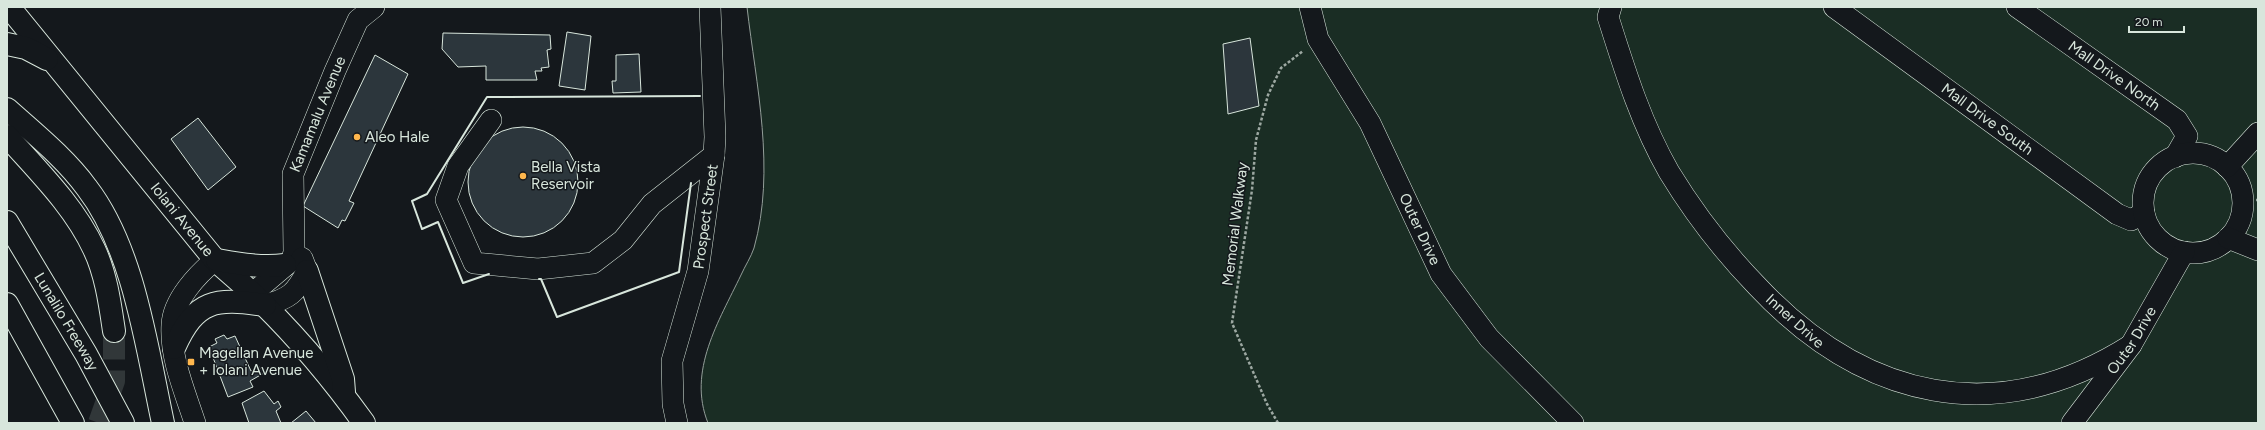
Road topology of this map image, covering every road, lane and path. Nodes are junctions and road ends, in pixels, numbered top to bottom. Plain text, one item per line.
1 (9, 7) edge
2 (374, 7) edge
3 (710, 7) edge
4 (1310, 7) edge
5 (1834, 7) edge
6 (2017, 7) edge
7 (1608, 10) edge
8 (1318, 39) junction
9 (7, 44) edge
10 (54, 63) junction
11 (7, 109) edge
12 (491, 120) dead end
13 (2258, 133) edge
14 (7, 136) edge
15 (714, 155) junction
16 (2175, 157) junction
17 (2227, 167) junction
18 (2144, 213) junction
19 (7, 222) edge
20 (294, 233) junction
21 (2228, 238) junction
22 (2258, 250) edge
23 (2184, 252) junction
24 (215, 260) junction
25 (285, 265) junction
26 (307, 271) junction
27 (259, 299) junction
28 (7, 304) edge
29 (7, 331) edge
30 (114, 331) tunnel mouth
31 (2131, 345) junction
32 (174, 348) junction
33 (344, 395) junction
34 (73, 422) edge
35 (123, 423) edge
36 (163, 423) edge
37 (195, 423) edge
38 (364, 423) edge
39 (677, 423) edge
40 (1278, 423) edge
41 (1573, 423) edge
42 (2072, 423) edge

1 - 10 main road, Iolani Avenue
2 - 20 street, Kamamalu Avenue
3 - 15 street, Prospect Street
4 - 8 street, Outer Drive
5 - 18 street, Mall Drive South
6 - 16 street, Mall Drive North
7 - 31 street, Inner Drive
8 - 40 path, Memorial Walkway
8 - 41 street, Outer Drive
9 - 10 main road
10 - 24 main road, Iolani Avenue
11 - 36 main road
12 - 15 street
13 - 17 street
14 - 30 main road
15 - 39 street, Prospect Street
16 - 17 street
16 - 18 street
17 - 21 street
18 - 23 street
19 - 35 main road, Lunalilo Freeway
20 - 25 street, Kamamalu Avenue
20 - 26 street, Kamamalu Avenue
21 - 22 street
21 - 23 street
23 - 31 street, Outer Drive
24 - 25 main road
24 - 27 main road, Iolani Avenue
24 - 32 street
25 - 27 street, Kamamalu Avenue
26 - 27 street
26 - 33 main road
27 - 32 main road
27 - 33 main road, Iolani Avenue
28 - 34 main road
29 - 34 main road
31 - 42 street, Outer Drive
32 - 37 street
33 - 38 main road, Iolani Avenue

